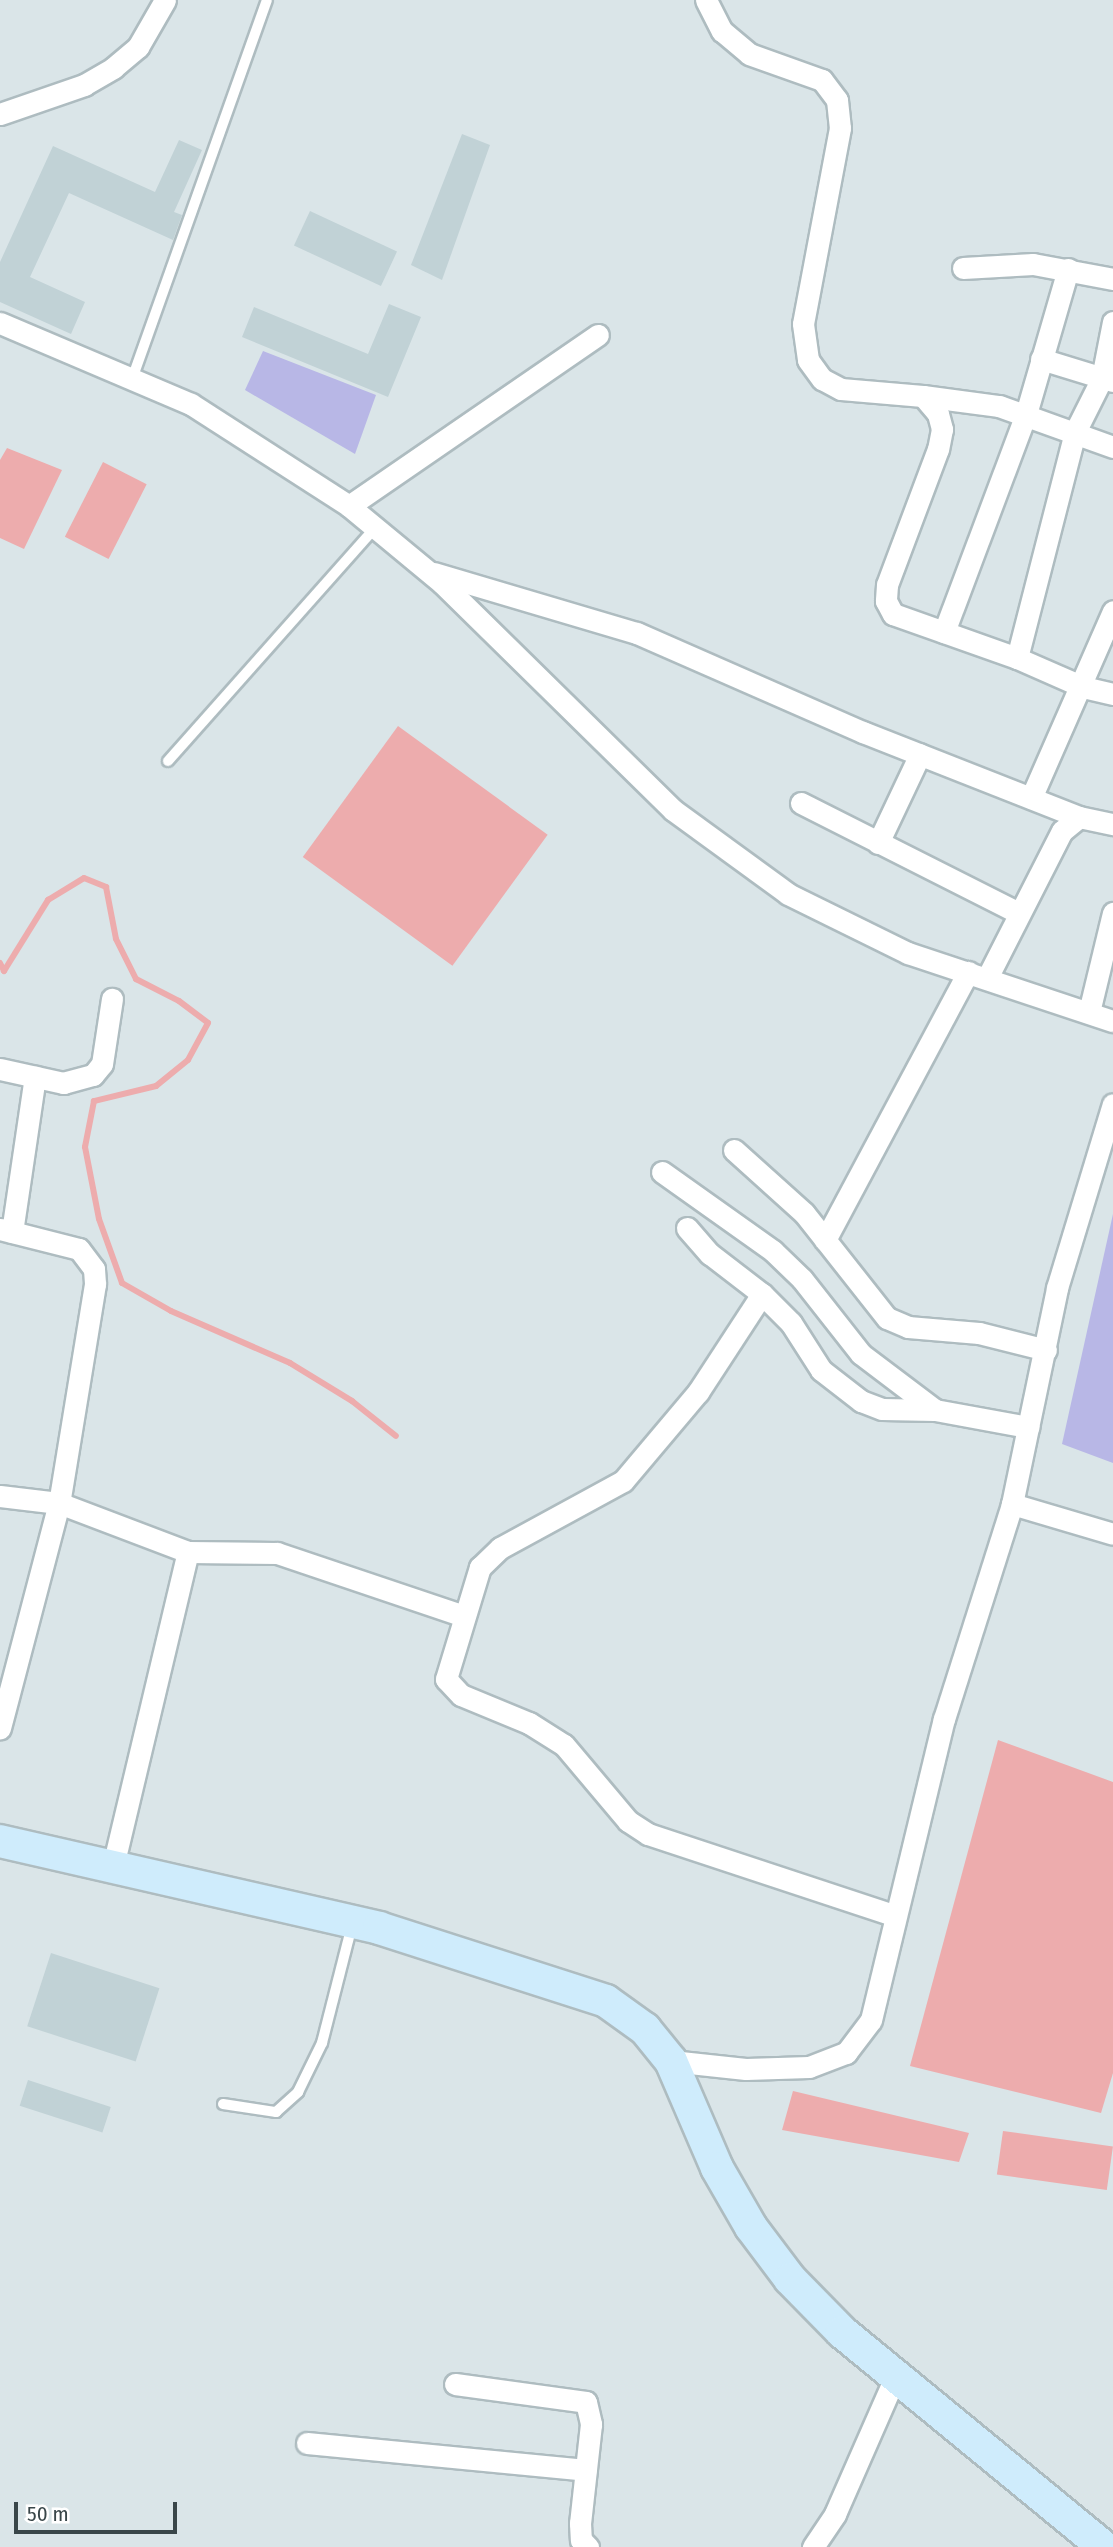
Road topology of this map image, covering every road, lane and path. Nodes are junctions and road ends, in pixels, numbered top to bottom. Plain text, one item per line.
1 (165, 0) edge
2 (267, 0) edge
3 (706, 0) edge
4 (0, 114) edge
5 (963, 268) dead end
6 (1068, 269) junction
7 (1113, 279) edge
8 (1113, 322) edge
9 (0, 323) edge
10 (598, 335) dead end
11 (1041, 359) junction
12 (132, 379) junction
13 (1107, 379) edge
14 (923, 396) junction
15 (1026, 414) junction
16 (1075, 432) junction
17 (1113, 447) edge
18 (349, 506) junction
19 (375, 528) junction
20 (428, 572) junction
21 (1113, 611) edge
22 (944, 632) junction
23 (1017, 658) junction
24 (1083, 687) junction
25 (1113, 694) edge
26 (919, 754) junction
27 (169, 761) dead end
28 (1031, 798) junction
29 (801, 803) dead end
30 (1079, 817) junction
31 (1113, 824) edge
32 (878, 843) junction
33 (1017, 912) junction
34 (1113, 913) edge
35 (978, 975) junction
36 (112, 999) dead end
37 (1089, 1012) junction
38 (1113, 1021) edge
39 (0, 1069) edge
40 (35, 1077) junction
41 (1113, 1104) edge
42 (734, 1150) dead end
43 (662, 1172) dead end
44 (687, 1228) dead end
45 (6, 1231) edge
46 (825, 1240) junction
47 (762, 1294) junction
48 (1046, 1350) junction
49 (935, 1410) junction
50 (1028, 1427) junction
51 (0, 1496) edge
52 (59, 1503) junction
53 (1012, 1504) junction
54 (1113, 1534) edge
55 (188, 1552) junction
56 (464, 1616) junction
57 (0, 1728) edge
58 (0, 1841) edge
59 (113, 1866) junction
60 (893, 1915) junction
61 (353, 1922) junction
62 (671, 2061) junction
63 (223, 2104) dead end
64 (895, 2376) junction
65 (455, 2384) dead end
66 (307, 2443) dead end
67 (586, 2470) junction
68 (1090, 2542) edge
69 (583, 2544) edge
70 (813, 2547) edge

1 - 4 street
2 - 12 lane
3 - 14 street
5 - 6 street
6 - 7 street
6 - 11 street
8 - 13 street
9 - 12 street
10 - 18 street
11 - 13 street
11 - 15 street
12 - 18 street
13 - 16 street
14 - 15 street
14 - 22 street
15 - 16 street
15 - 22 street
16 - 17 street
16 - 23 street
18 - 19 street
19 - 20 street
19 - 27 lane
20 - 26 street
20 - 35 street
21 - 24 street
22 - 23 street
23 - 24 street
24 - 25 street
24 - 28 street
26 - 28 street
26 - 32 street
28 - 30 street
29 - 32 street
30 - 31 street
30 - 33 street
32 - 33 street
33 - 35 street
34 - 37 street
35 - 37 street
35 - 46 street
36 - 40 street
37 - 38 street
39 - 40 street
40 - 45 street
41 - 48 street
42 - 46 street
43 - 49 street
44 - 47 street
45 - 52 street
46 - 48 street
47 - 49 street
47 - 56 street
48 - 50 street
49 - 50 street
50 - 53 street
51 - 52 street
52 - 55 street
52 - 57 street
53 - 54 street
53 - 60 street
55 - 56 street
55 - 59 street
56 - 60 street
58 - 59 main road
59 - 61 main road
60 - 62 street
61 - 62 main road
61 - 63 lane
62 - 64 main road
64 - 68 main road
64 - 70 street
65 - 67 street
66 - 67 street
67 - 69 street

